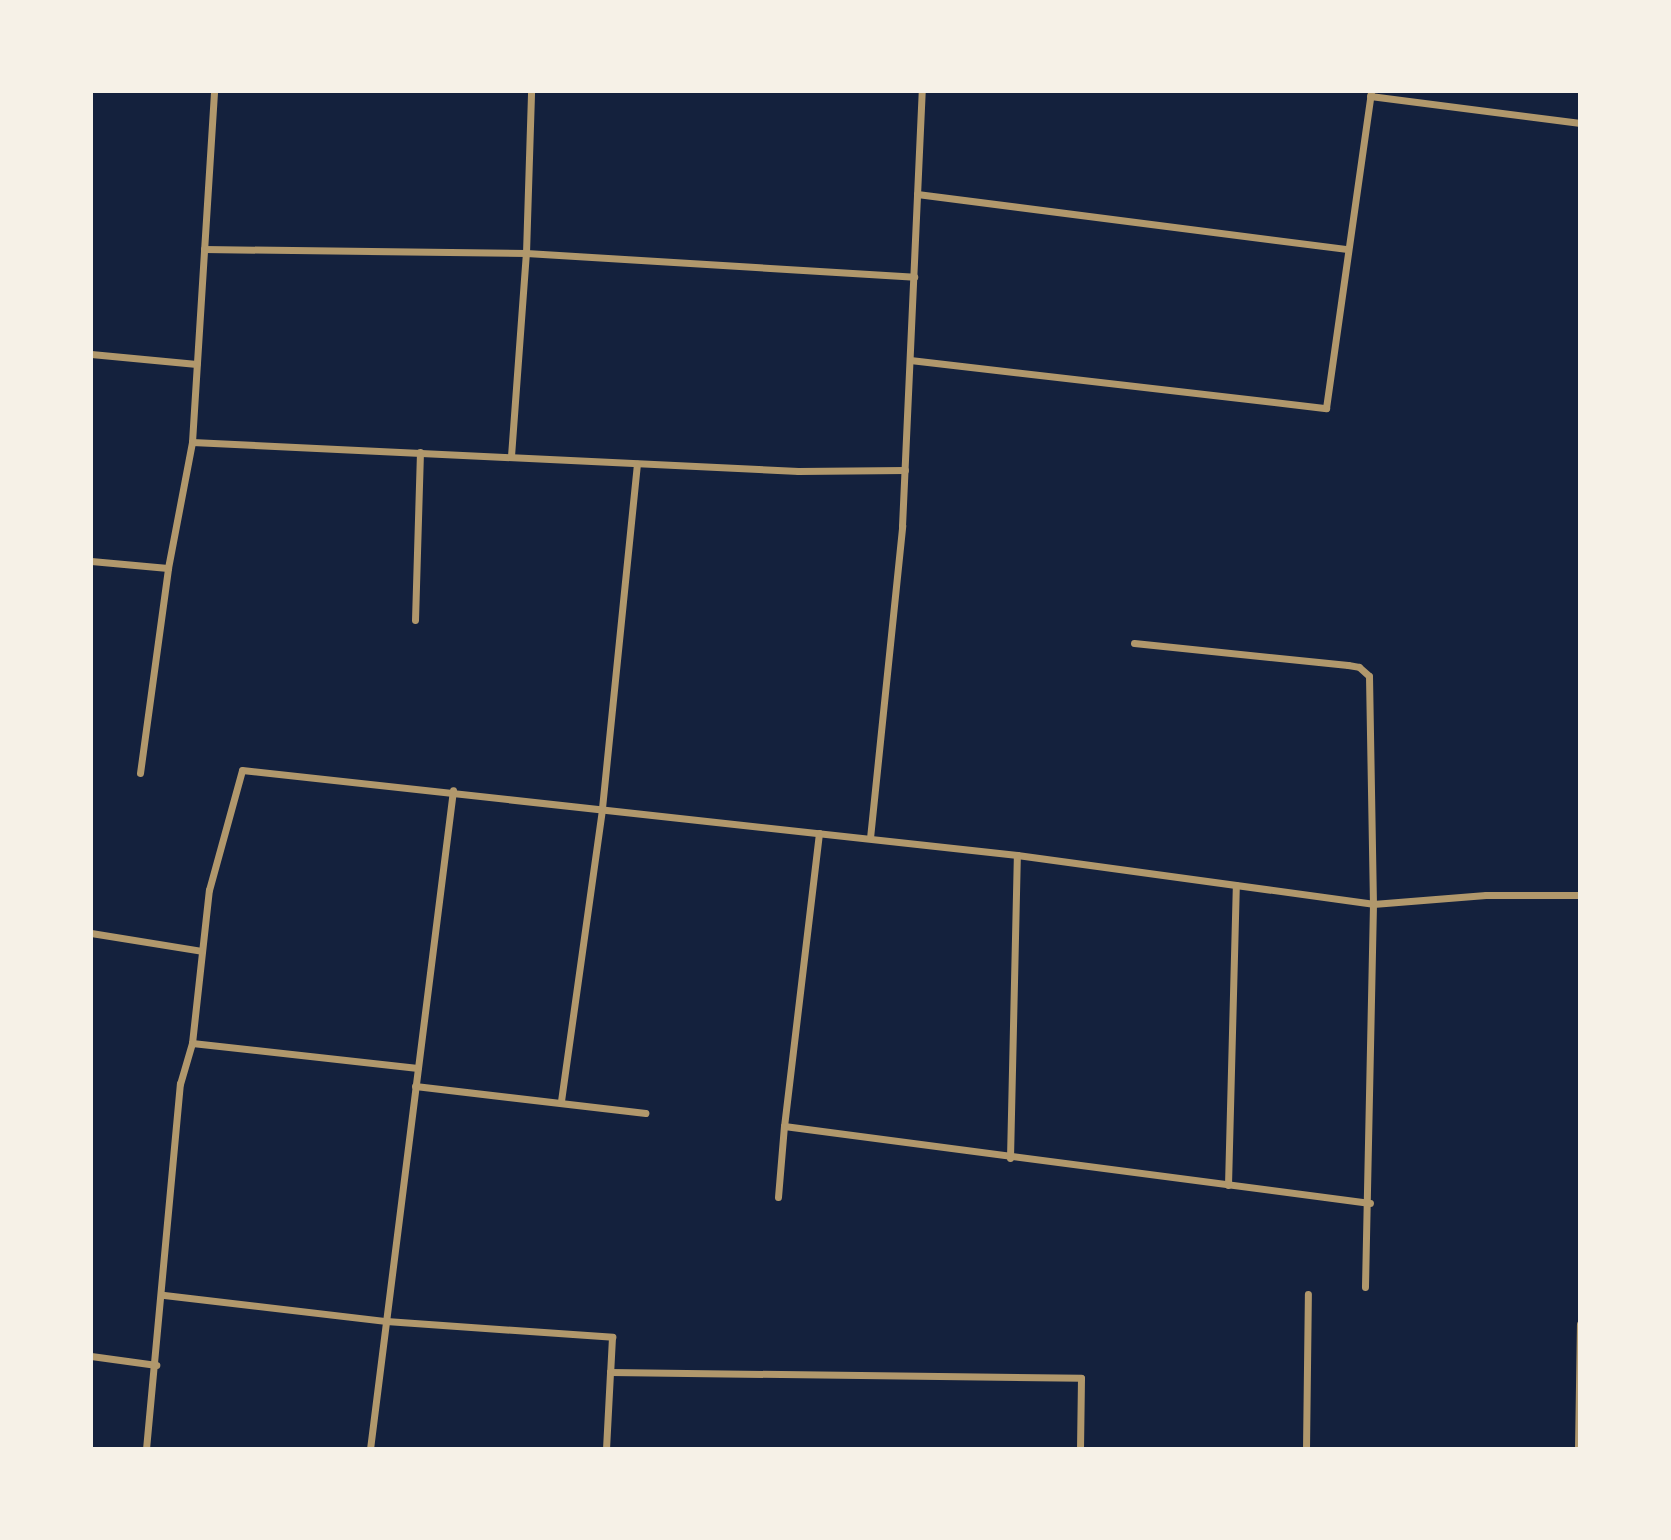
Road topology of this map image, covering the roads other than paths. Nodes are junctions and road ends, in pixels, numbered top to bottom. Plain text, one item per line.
1 (214, 91) edge
2 (531, 91) edge
3 (922, 91) edge
4 (1370, 94) edge
5 (1580, 123) edge
6 (917, 194) junction
7 (204, 249) junction
8 (1348, 249) junction
9 (526, 253) junction
10 (914, 277) junction
11 (91, 354) edge
12 (910, 360) junction
13 (197, 364) junction
14 (192, 442) junction
15 (420, 452) junction
16 (511, 456) junction
17 (637, 464) junction
18 (905, 470) junction
19 (91, 561) edge
20 (168, 568) junction
21 (415, 620) dead end
22 (1133, 643) dead end
23 (140, 773) dead end
24 (453, 790) junction
25 (601, 807) junction
26 (818, 833) junction
27 (870, 838) junction
28 (1017, 855) junction
29 (1236, 885) junction
30 (1580, 895) edge
31 (1373, 904) junction
32 (91, 933) edge
33 (202, 951) junction
34 (192, 1043) junction
35 (418, 1068) junction
36 (415, 1086) junction
37 (561, 1101) junction
38 (645, 1113) dead end
39 (784, 1126) junction
40 (1010, 1157) junction
41 (1227, 1185) junction
42 (778, 1197) dead end
43 (1370, 1203) junction
44 (1365, 1287) dead end
45 (1308, 1294) dead end
46 (164, 1295) junction
47 (386, 1321) junction
48 (1580, 1324) edge
49 (91, 1356) edge
50 (156, 1365) junction
51 (610, 1372) junction
52 (146, 1449) edge
53 (370, 1449) edge
54 (606, 1449) edge
55 (1080, 1449) edge
56 (1306, 1449) edge
57 (1578, 1449) edge

1 - 7 street
2 - 9 street
3 - 6 street
4 - 5 street
4 - 8 street
6 - 8 street
6 - 10 street
7 - 9 street
7 - 13 street
8 - 12 street
9 - 10 street
9 - 16 street
10 - 12 street
11 - 13 street
12 - 18 street
13 - 14 street
14 - 15 street
14 - 20 street
15 - 16 street
15 - 21 street
16 - 17 street
17 - 18 street
17 - 25 street
18 - 27 street
19 - 20 street
20 - 23 street
22 - 31 street
24 - 25 street
24 - 33 street
24 - 35 street
25 - 26 street
25 - 37 street
26 - 27 street
26 - 39 street
27 - 28 street
28 - 29 street
28 - 40 street
29 - 31 street
29 - 41 street
30 - 31 street
31 - 43 street
32 - 33 street
33 - 34 street
34 - 35 street
34 - 46 street
35 - 36 street
36 - 37 street
36 - 47 street
37 - 38 street
39 - 40 street
39 - 42 street
40 - 41 street
41 - 43 street
43 - 44 street
45 - 56 street
46 - 47 street
46 - 50 street
47 - 51 street
47 - 53 street
48 - 57 street
49 - 50 street
50 - 52 street
51 - 54 street
51 - 55 street

